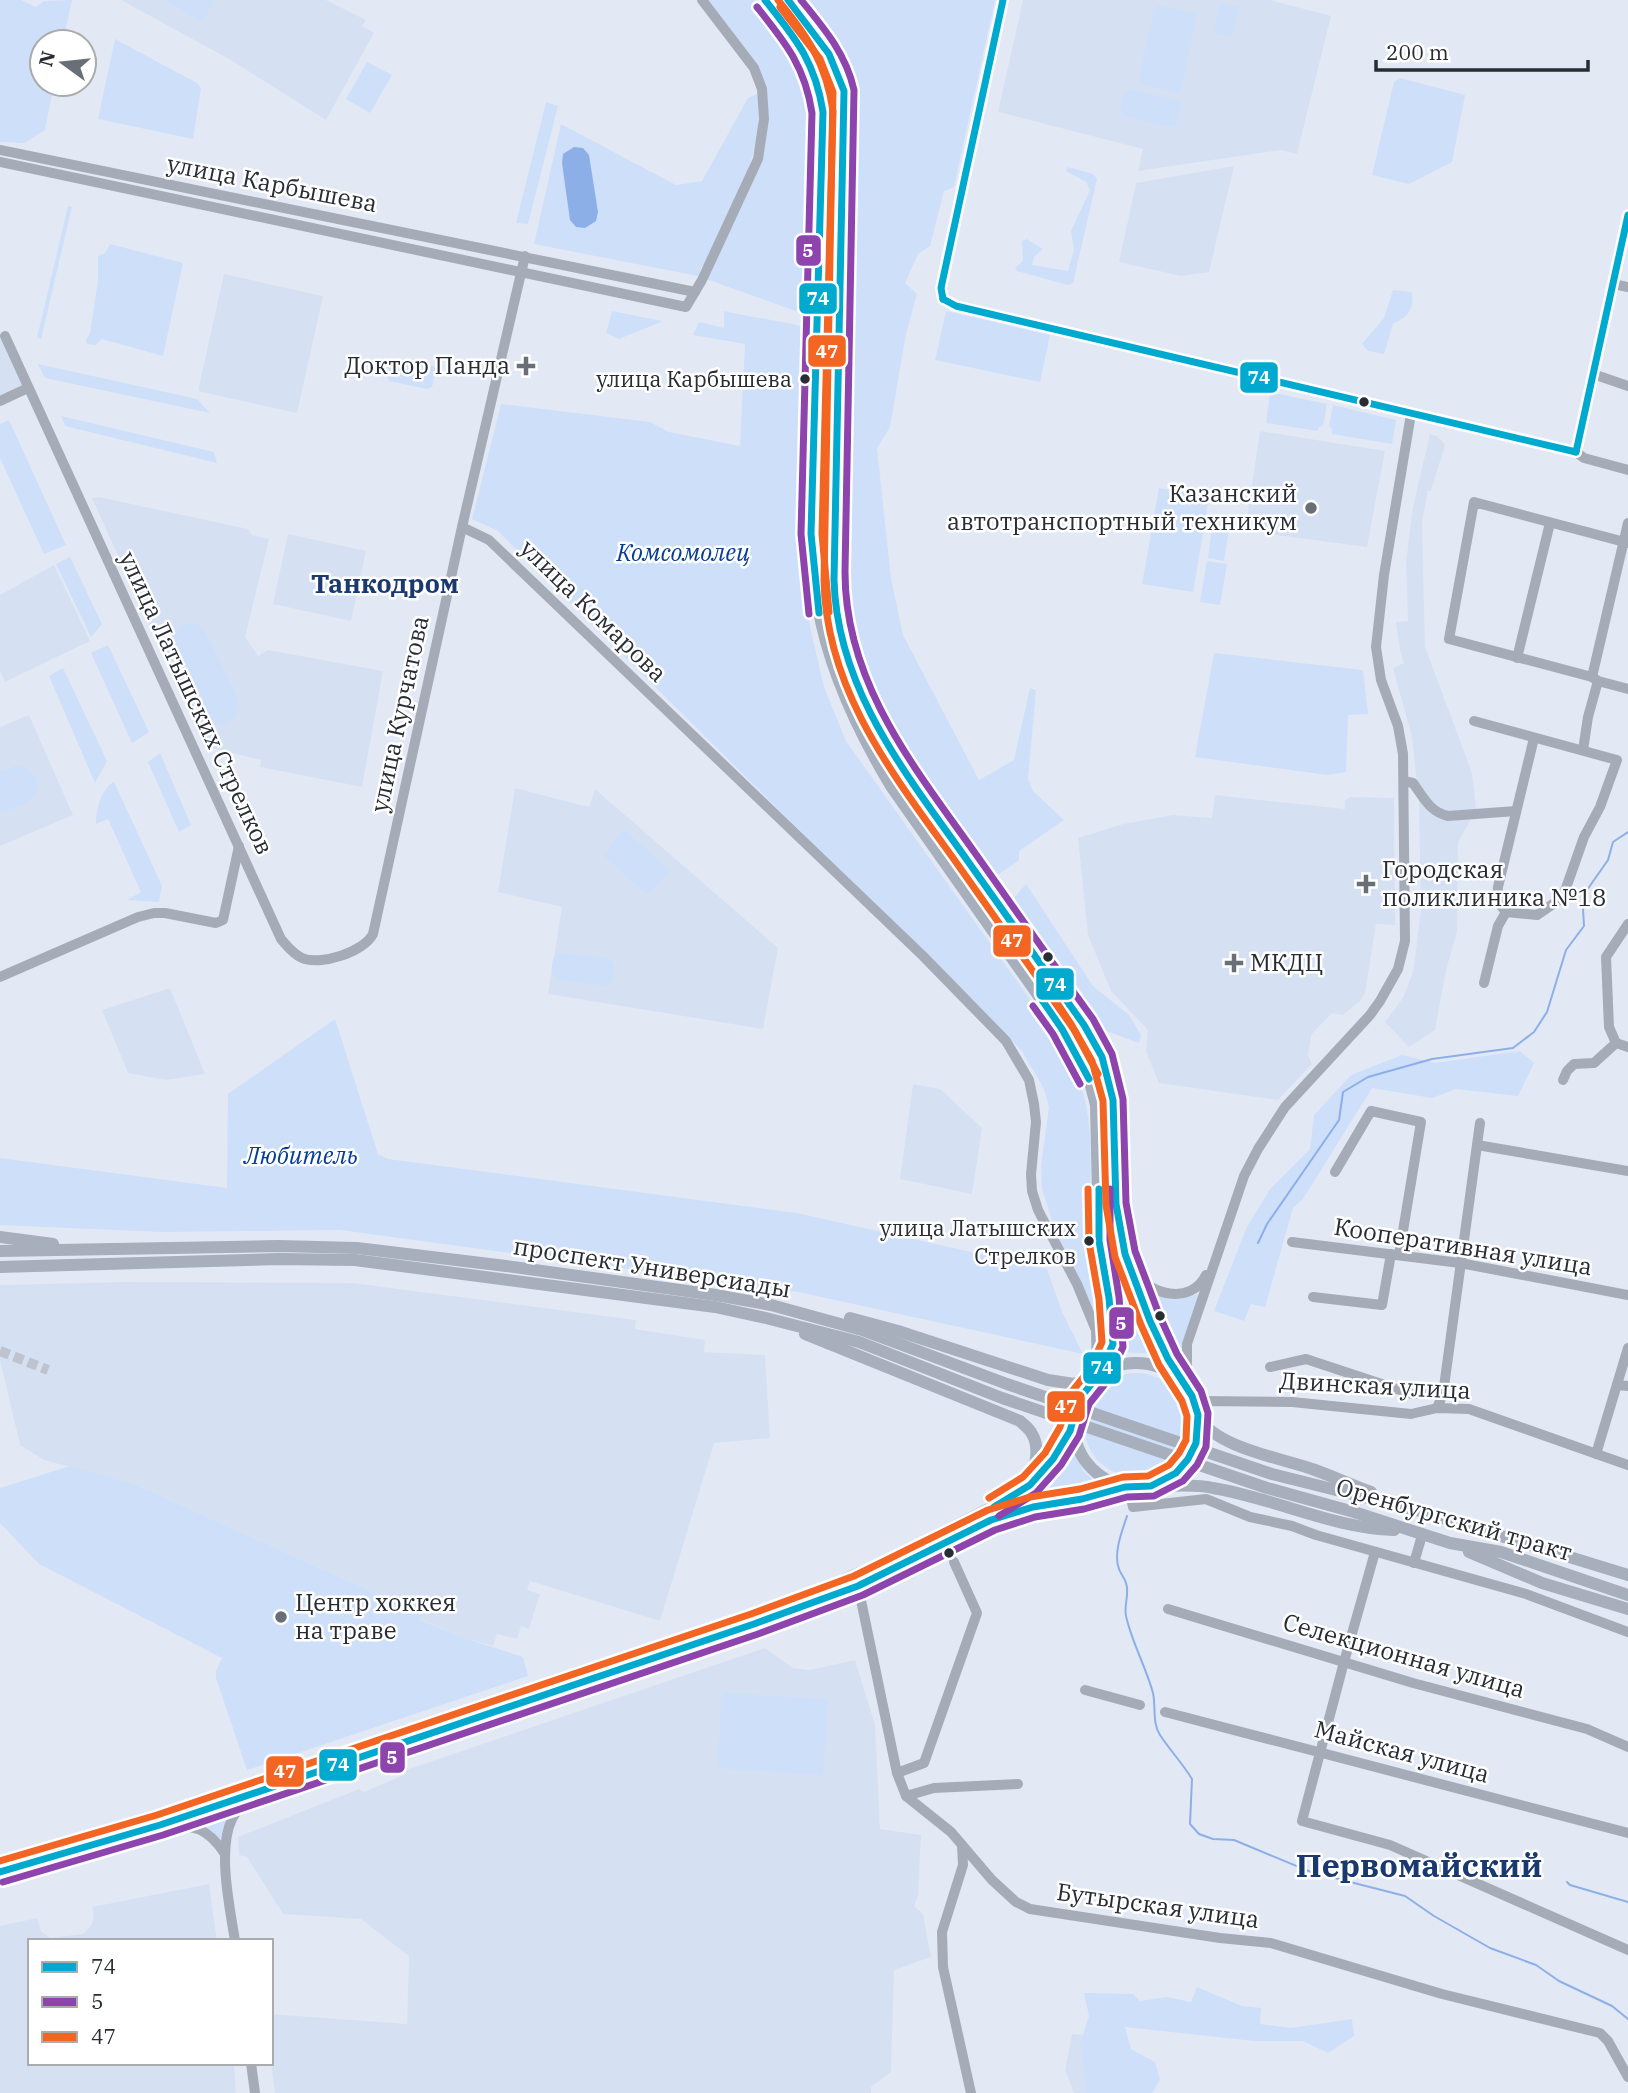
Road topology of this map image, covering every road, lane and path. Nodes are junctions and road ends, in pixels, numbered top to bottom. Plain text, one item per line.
1 (702, 0) edge
2 (765, 0) edge
3 (788, 0) edge
4 (1003, 0) edge
5 (0, 150) edge
6 (0, 162) edge
7 (1628, 215) edge
8 (525, 256) junction
9 (522, 272) junction
10 (1613, 284) junction
11 (1628, 287) edge
12 (695, 292) junction
13 (5, 336) dead end
14 (1593, 374) junction
15 (1628, 386) edge
16 (28, 388) junction
17 (0, 401) edge
18 (1411, 414) junction
19 (1576, 452) junction
20 (1628, 470) edge
21 (1550, 523) junction
22 (1628, 523) edge
23 (462, 527) junction
24 (1626, 542) edge
25 (1517, 658) junction
26 (1595, 679) junction
27 (1628, 689) edge
28 (1474, 721) dead end
29 (1534, 738) junction
30 (1583, 751) junction
31 (1404, 781) junction
32 (1516, 811) junction
33 (239, 845) junction
34 (1506, 912) junction
35 (1628, 924) edge
36 (373, 934) joint
37 (0, 977) edge
38 (1484, 983) dead end
39 (1616, 1043) junction
40 (1628, 1047) edge
41 (1563, 1080) dead end
42 (1480, 1123) dead end
43 (1477, 1145) junction
44 (1116, 1147) junction
45 (1099, 1148) junction
46 (1628, 1171) edge
47 (1335, 1172) dead end
48 (0, 1237) edge
49 (1292, 1242) dead end
50 (92, 1249) junction
51 (1218, 1249) junction
52 (0, 1251) edge
53 (1125, 1254) junction
54 (1395, 1255) junction
55 (1460, 1263) junction
56 (0, 1267) edge
57 (1628, 1294) edge
58 (1314, 1297) dead end
59 (769, 1312) junction
60 (1096, 1330) junction
61 (1113, 1330) junction
62 (1628, 1348) edge
63 (1270, 1367) dead end
64 (1097, 1376) junction
65 (1184, 1385) junction
66 (1623, 1385) edge
67 (1443, 1394) junction
68 (1195, 1406) junction
69 (1437, 1408) junction
70 (1076, 1409) junction
71 (1596, 1454) junction
72 (1628, 1465) edge
73 (1272, 1474) joint
74 (1030, 1485) junction
75 (1151, 1486) junction
76 (1129, 1487) junction
77 (1268, 1488) joint
78 (1420, 1511) junction
79 (1408, 1531) junction
80 (1422, 1535) junction
81 (1450, 1543) junction
82 (1375, 1552) junction
83 (954, 1562) dead end
84 (1414, 1563) junction
85 (1628, 1575) edge
86 (859, 1586) junction
87 (1628, 1595) edge
88 (1168, 1609) dead end
89 (1628, 1609) edge
90 (1628, 1632) edge
91 (1343, 1661) junction
92 (1085, 1690) dead end
93 (1140, 1705) dead end
94 (1165, 1712) dead end
95 (1628, 1747) edge
96 (1319, 1752) junction
97 (897, 1773) junction
98 (1018, 1784) dead end
99 (261, 1791) junction
100 (905, 1796) junction
101 (160, 1825) junction
102 (1628, 1833) edge
103 (962, 1845) junction
104 (225, 1854) junction
105 (0, 1862) edge
106 (0, 1872) edge
107 (235, 1939) edge
108 (1628, 1950) edge
109 (251, 2065) edge
110 (1628, 2077) edge
111 (255, 2093) edge
112 (971, 2093) edge

1 - 12 street
2 - 45 main road
3 - 44 main road
4 - 18 street
5 - 8 street, улица Карбышева
6 - 9 street, улица Карбышева
7 - 10 street
8 - 9 street, улица Курчатова
8 - 12 street, улица Карбышева
9 - 12 street, улица Карбышева
9 - 23 street, улица Курчатова
10 - 11 street
10 - 14 street
13 - 16 street, улица Латышских Стрелков
14 - 15 street
14 - 19 street
16 - 17 street
16 - 33 street, улица Латышских Стрелков
18 - 19 street
18 - 31 street
19 - 20 street
21 - 24 street
21 - 25 street
21 - 25 street
22 - 24 street
23 - 36 street, улица Курчатова
23 - 60 street, улица Комарова
24 - 26 street
25 - 26 street
26 - 27 street
26 - 30 street
28 - 29 street
29 - 30 street
29 - 32 street
30 - 34 street
31 - 32 street
31 - 51 street
32 - 34 street
33 - 36 street, улица Латышских Стрелков
33 - 37 street
34 - 38 street
35 - 39 street
39 - 40 street
39 - 41 street
42 - 43 street
43 - 46 street
43 - 55 street
44 - 45 main road
44 - 53 main road
45 - 61 main road
47 - 54 street
48 - 50 main road
49 - 54 street, Кооперативная улица
50 - 52 main road, проспект Универсиады
50 - 59 main road, проспект Универсиады
51 - 53 street
51 - 68 street
53 - 65 main road
54 - 55 street, Кооперативная улица
54 - 58 street
55 - 57 street, Кооперативная улица
55 - 67 street
56 - 59 main road, проспект Универсиады
59 - 64 main road
59 - 73 main road, проспект Универсиады
59 - 74 main road
59 - 77 main road, проспект Универсиады
60 - 61 street
60 - 64 street, улица Комарова
61 - 64 main road
62 - 66 street
63 - 67 street, Двинская улица
64 - 65 main road
64 - 70 main road
65 - 68 main road
66 - 71 street
67 - 69 street
68 - 69 street, Двинская улица
68 - 75 main road
68 - 78 main road
69 - 71 street, Двинская улица
70 - 74 main road
70 - 76 main road
71 - 72 street, Двинская улица
73 - 78 main road, Оренбургский тракт
74 - 105 main road
75 - 76 main road
75 - 79 main road
76 - 82 street
76 - 86 main road
77 - 79 main road, Оренбургский тракт
78 - 85 main road, Оренбургский тракт
79 - 80 main road, Оренбургский тракт
80 - 81 main road, Оренбургский тракт
80 - 84 street
81 - 87 main road, Оренбургский тракт
81 - 89 main road
82 - 84 street
82 - 91 street
83 - 97 street
84 - 90 street
86 - 97 street
86 - 99 main road
88 - 91 street, Селекционная улица
91 - 95 street, Селекционная улица
91 - 96 street
92 - 93 street
94 - 96 street, Майская улица
96 - 102 street, Майская улица
96 - 108 street
97 - 100 street
98 - 100 street
99 - 101 main road
99 - 104 street
100 - 103 street, Бутырская улица
101 - 104 street
101 - 106 main road
103 - 110 street, Бутырская улица
103 - 112 street
104 - 107 street
109 - 111 street

